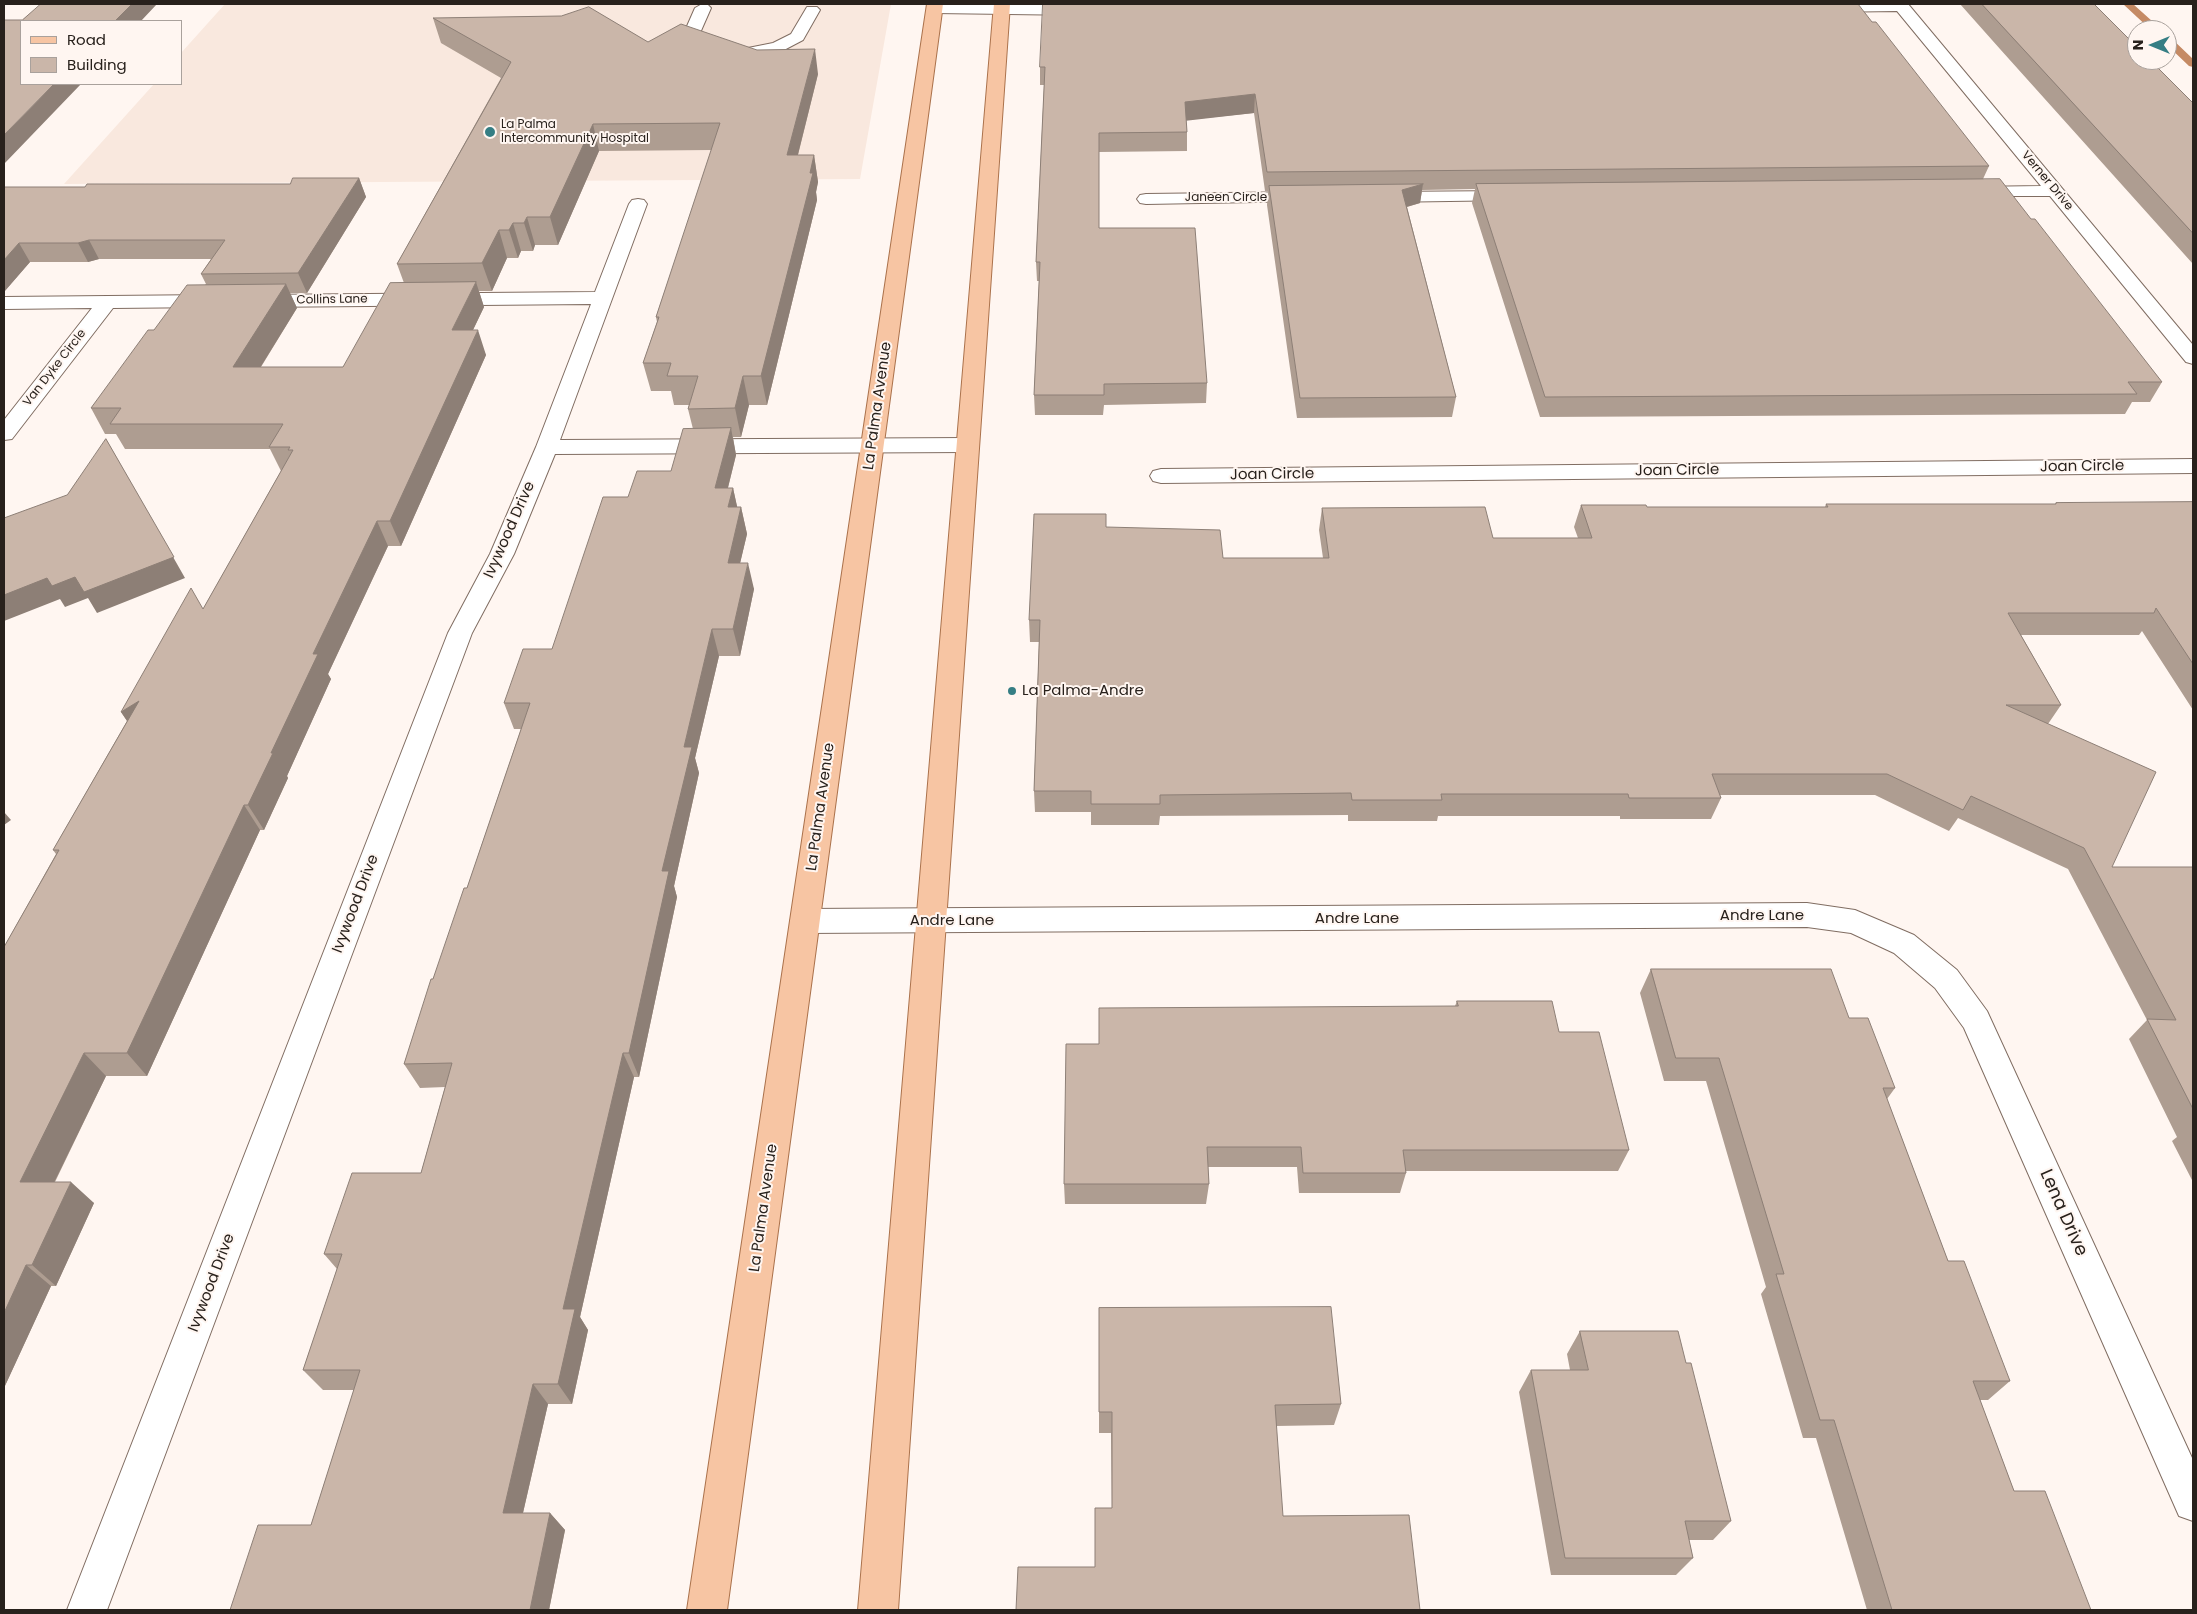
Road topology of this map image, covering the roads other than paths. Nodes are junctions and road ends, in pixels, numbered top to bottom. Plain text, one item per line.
1 (1901, 5) edge
2 (935, 6) edge
3 (1002, 7) edge
4 (1804, 7) edge
5 (703, 8) dead end
6 (812, 10) dead end
7 (1094, 10) edge
8 (1952, 192) edge
9 (2056, 192) junction
10 (1524, 196) edge
11 (1325, 197) edge
12 (1365, 197) edge
13 (1146, 199) dead end
14 (638, 204) dead end
15 (601, 298) junction
16 (107, 302) junction
17 (4, 303) edge
18 (2193, 358) edge
19 (4, 434) edge
20 (968, 445) junction
21 (547, 447) junction
22 (872, 447) junction
23 (2193, 466) edge
24 (1161, 476) dead end
25 (805, 921) junction
26 (931, 921) junction
27 (1904, 944) joint
28 (2193, 1502) edge
29 (87, 1610) edge
30 (706, 1610) edge
31 (878, 1610) edge

1 - 4 street
1 - 9 street, Verner Drive
2 - 3 street
2 - 22 main road, La Palma Avenue
3 - 7 street
3 - 20 main road
5 - 6 street
8 - 9 street
9 - 18 street, Verner Drive
10 - 12 street
11 - 13 street, Janeen Circle
14 - 15 street, Ivywood Drive
15 - 16 street, Collins Lane
15 - 21 street, Ivywood Drive
16 - 17 street, Collins Lane
16 - 19 street, Van Dyke Circle
20 - 22 street
20 - 26 main road
21 - 22 street
21 - 29 street, Ivywood Drive
22 - 25 main road, La Palma Avenue
23 - 24 street, Joan Circle
25 - 26 street, Andre Lane
25 - 30 main road, La Palma Avenue
26 - 27 street, Andre Lane
26 - 31 main road
27 - 28 street, Lena Drive

